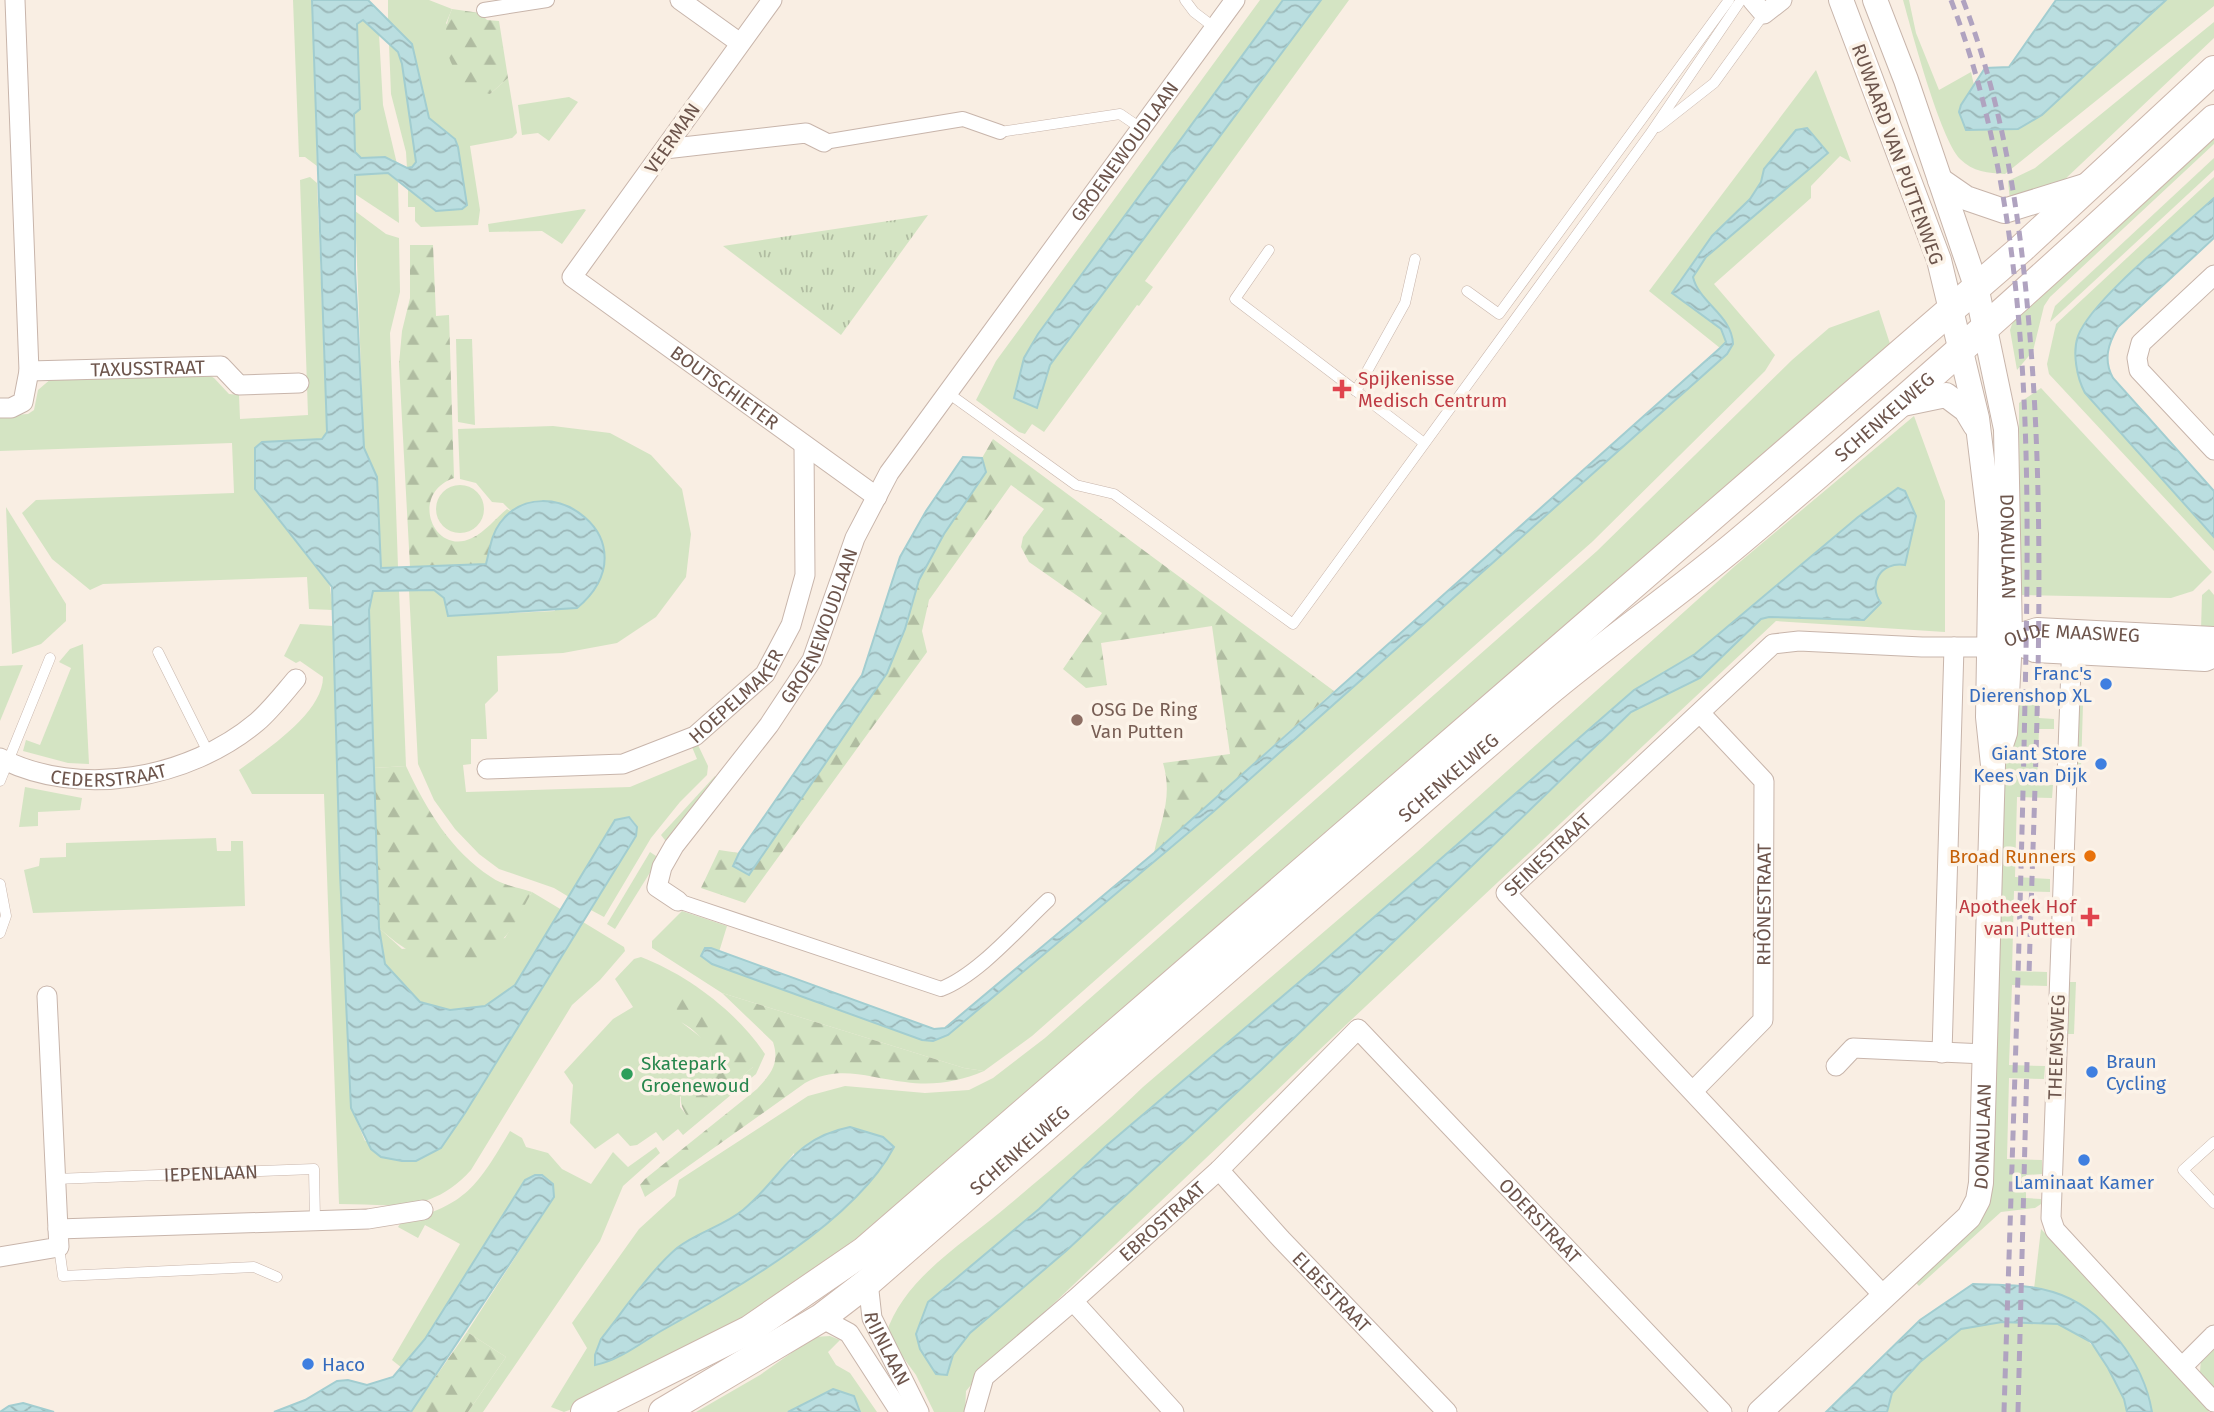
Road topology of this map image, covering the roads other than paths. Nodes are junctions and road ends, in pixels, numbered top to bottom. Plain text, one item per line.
1 (15, 0) edge
2 (547, 0) edge
3 (680, 0) edge
4 (772, 0) edge
5 (1185, 0) edge
6 (1236, 0) edge
7 (1729, 0) edge
8 (1741, 0) edge
9 (1782, 0) edge
10 (1841, 0) edge
11 (1875, 0) edge
12 (1758, 7) edge
13 (484, 10) dead end
14 (1215, 28) junction
15 (740, 43) junction
16 (2214, 70) edge
17 (2214, 119) edge
18 (1142, 130) junction
19 (1000, 132) joint
20 (1650, 134) junction
21 (824, 142) joint
22 (665, 149) junction
23 (1940, 180) junction
24 (2088, 185) junction
25 (1993, 208) joint
26 (1269, 250) dead end
27 (1415, 259) dead end
28 (2214, 275) edge
29 (572, 277) joint
30 (1976, 286) junction
31 (1466, 291) dead end
32 (1953, 309) junction
33 (1985, 328) junction
34 (1961, 350) junction
35 (29, 371) junction
36 (299, 383) dead end
37 (1356, 391) junction
38 (948, 393) junction
39 (1898, 405) junction
40 (0, 408) edge
41 (1980, 436) junction
42 (1424, 443) junction
43 (804, 446) junction
44 (2214, 450) edge
45 (877, 497) junction
46 (2214, 639) edge
47 (2000, 643) junction
48 (2072, 643) junction
49 (1954, 647) junction
50 (158, 652) dead end
51 (2214, 655) edge
52 (50, 658) dead end
53 (296, 679) dead end
54 (1701, 714) junction
55 (208, 752) junction
56 (3, 760) edge
57 (487, 769) dead end
58 (0, 782) edge
59 (0, 884) edge
60 (1048, 900) dead end
61 (678, 901) joint
62 (0, 933) edge
63 (47, 996) dead end
64 (1358, 1029) joint
65 (1942, 1053) junction
66 (1985, 1054) junction
67 (1836, 1066) dead end
68 (1693, 1091) junction
69 (2214, 1142) edge
70 (1219, 1170) junction
71 (55, 1179) junction
72 (2214, 1203) edge
73 (423, 1210) dead end
74 (315, 1220) junction
75 (58, 1238) junction
76 (0, 1257) edge
77 (277, 1277) dead end
78 (869, 1282) junction
79 (1884, 1296) junction
80 (1073, 1301) junction
81 (821, 1318) junction
82 (2214, 1335) edge
83 (2182, 1367) junction
84 (2214, 1402) edge
85 (585, 1412) edge
86 (663, 1412) edge
87 (900, 1412) edge
88 (919, 1412) edge
89 (974, 1412) edge
90 (1174, 1412) edge
91 (1447, 1412) edge
92 (1722, 1412) edge
93 (1760, 1412) edge

1 - 35 street
2 - 13 street
3 - 15 street
4 - 15 street, VEERMAN
5 - 14 lane
6 - 14 street, GROENEWOUDLAAN
7 - 31 lane
8 - 20 lane
9 - 12 street
10 - 32 street, RUWAARD VAN PUTTENWEG
11 - 23 street, RUWAARD VAN PUTTENWEG
12 - 20 lane
14 - 18 street, GROENEWOUDLAAN
15 - 22 street, VEERMAN
16 - 24 main road, SCHENKELWEG
17 - 33 main road, SCHENKELWEG
18 - 19 lane
18 - 38 street, GROENEWOUDLAAN
19 - 21 street
20 - 42 lane
21 - 22 street
22 - 29 street, VEERMAN
23 - 25 street, RUWAARD VAN PUTTENWEG
23 - 30 street, RUWAARD VAN PUTTENWEG
24 - 25 street, SCHENKELWEG
24 - 30 main road, SCHENKELWEG
26 - 37 lane
27 - 37 lane
28 - 44 street
29 - 43 street, BOUTSCHIETER
30 - 32 main road, SCHENKELWEG
30 - 33 street, RUWAARD VAN PUTTENWEG
32 - 34 street, RUWAARD VAN PUTTENWEG
32 - 85 main road, SCHENKELWEG
33 - 34 main road, SCHENKELWEG
33 - 47 street, DONAULAAN
34 - 39 main road, SCHENKELWEG
34 - 41 street, DONAULAAN
35 - 36 street, TAXUSSTRAAT
35 - 40 street
37 - 42 lane
38 - 42 lane
38 - 45 street, GROENEWOUDLAAN
39 - 41 street, DONAULAAN
39 - 78 main road, SCHENKELWEG
41 - 47 street, DONAULAAN
43 - 45 street, BOUTSCHIETER
43 - 57 street, HOEPELMAKER
45 - 61 street, GROENEWOUDLAAN
46 - 48 street, OUDE MAASWEG
47 - 48 street, OUDE MAASWEG
47 - 49 street, SEINESTRAAT
47 - 66 street, DONAULAAN
48 - 51 street, OUDE MAASWEG
48 - 83 street, THEEMSWEG
49 - 54 street, SEINESTRAAT
49 - 65 street
50 - 55 lane
52 - 56 lane
53 - 55 street, CEDERSTRAAT
54 - 68 street, RHÔNESTRAAT
54 - 68 street, SEINESTRAAT
55 - 56 street, CEDERSTRAAT
56 - 58 lane
59 - 62 lane
60 - 61 street, GROENEWOUDLAAN
63 - 71 street
64 - 70 street, EBROSTRAAT
64 - 92 street, ODERSTRAAT
65 - 66 street
65 - 67 street
66 - 79 street, DONAULAAN
68 - 79 street, SEINESTRAAT
69 - 72 lane
70 - 80 street, EBROSTRAAT
70 - 91 street, ELBESTRAAT
71 - 74 lane, IEPENLAAN
71 - 75 street
73 - 74 street
74 - 75 street
75 - 76 street
75 - 77 lane
78 - 81 main road, SCHENKELWEG
78 - 88 street, RIJNLAAN
79 - 93 street, DONAULAAN
80 - 89 street, EBROSTRAAT
80 - 90 street
81 - 86 main road, SCHENKELWEG
81 - 87 street, RIJNLAAN
82 - 83 street
83 - 84 street, THEEMSWEG

